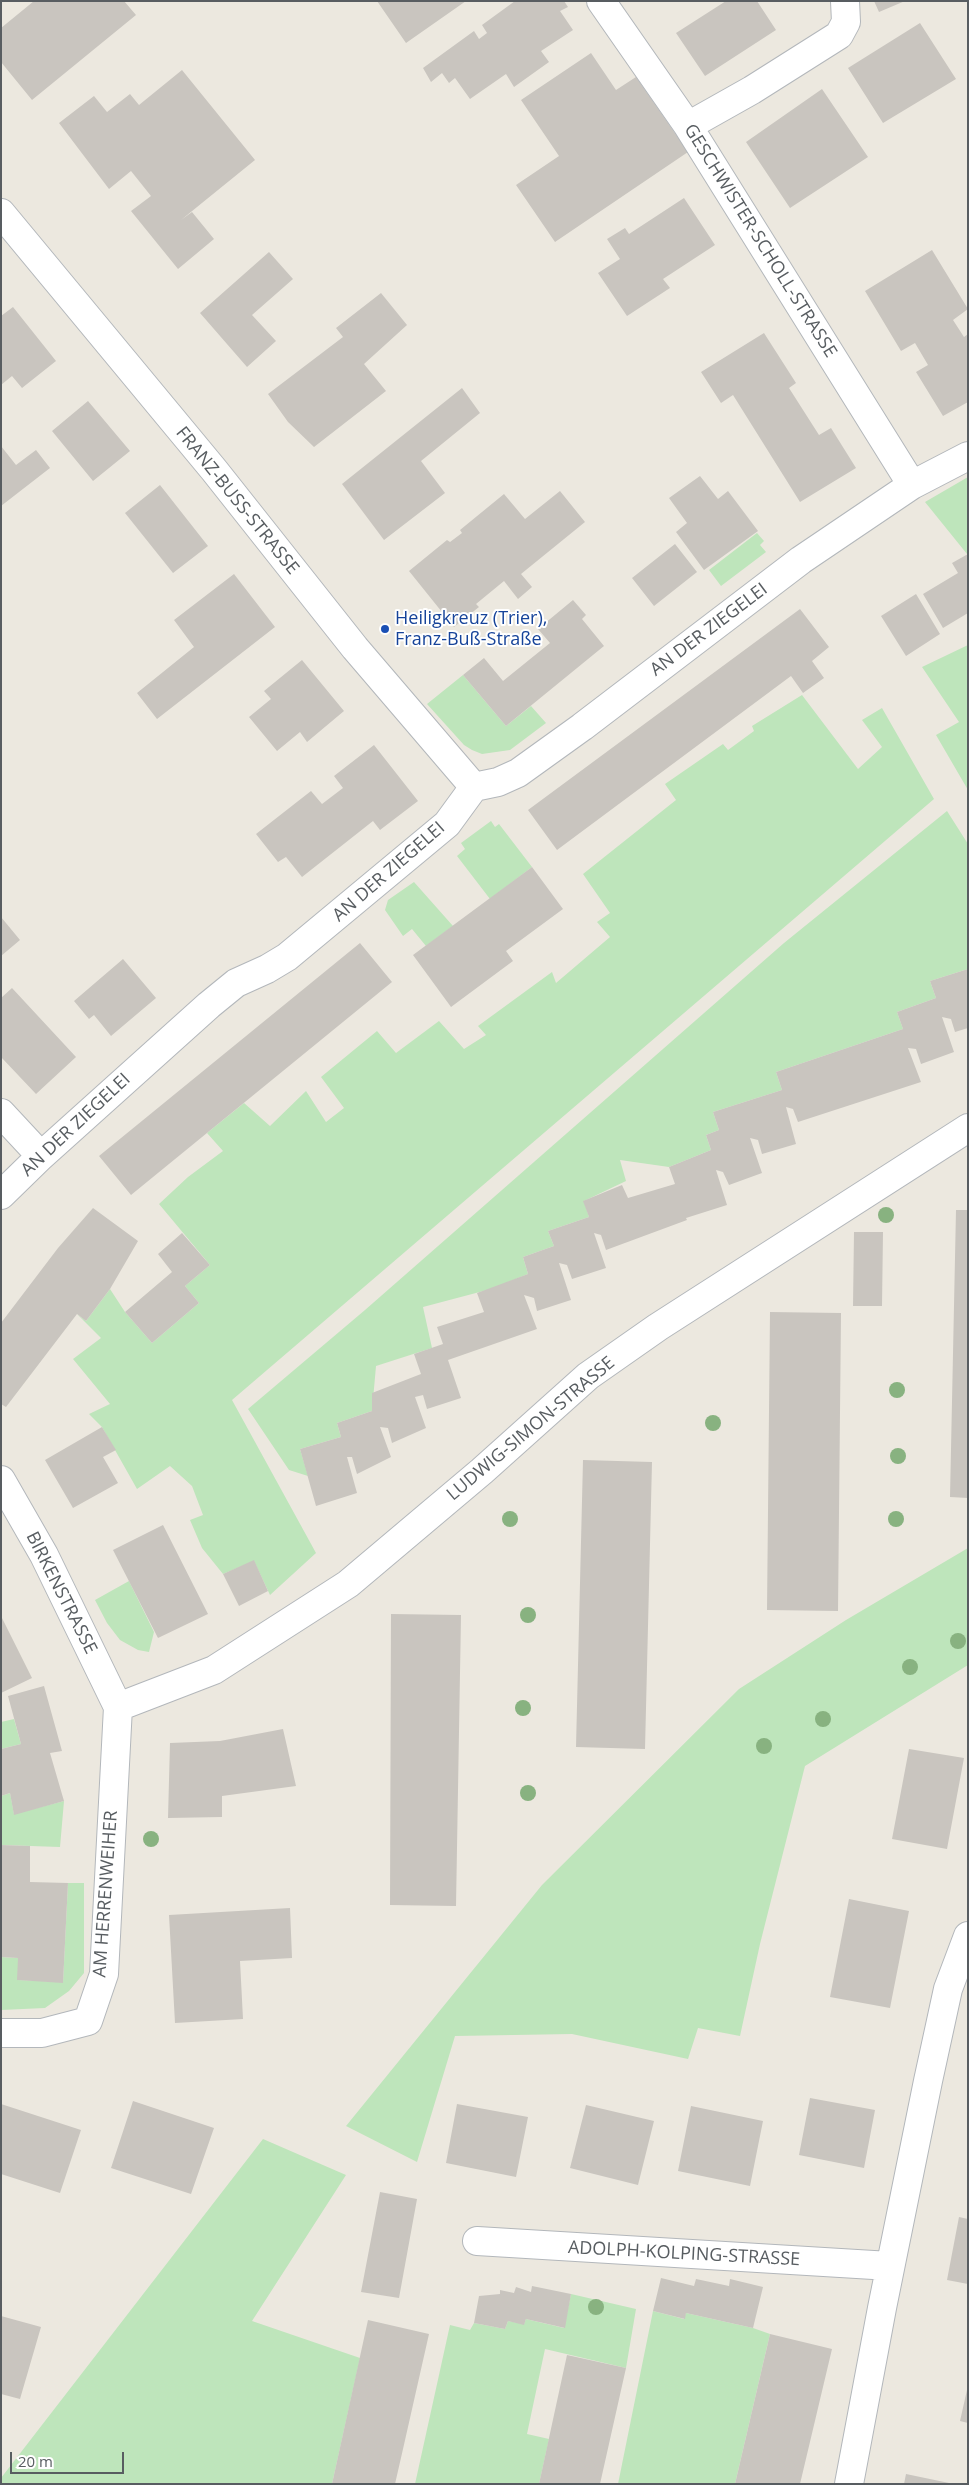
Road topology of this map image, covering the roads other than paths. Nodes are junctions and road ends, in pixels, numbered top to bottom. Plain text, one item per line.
1 (601, 1) edge
2 (845, 1) edge
3 (688, 126) junction
4 (1, 213) edge
5 (968, 456) edge
6 (912, 486) junction
7 (474, 787) junction
8 (1, 1113) edge
9 (968, 1128) edge
10 (41, 1156) junction
11 (1, 1195) edge
12 (1, 1480) edge
13 (118, 1706) junction
14 (968, 1936) edge
15 (1, 2033) edge
16 (477, 2241) dead end
17 (890, 2266) junction
18 (849, 2484) edge

1 - 3 street, GESCHWISTER-SCHOLL-STRASSE
2 - 3 street
3 - 6 street, GESCHWISTER-SCHOLL-STRASSE
4 - 7 street, FRANZ-BUSS-STRASSE
5 - 6 street, AN DER ZIEGELEI
6 - 7 street, AN DER ZIEGELEI
7 - 10 street, AN DER ZIEGELEI
8 - 10 street
9 - 13 street, LUDWIG-SIMON-STRASSE
10 - 11 street, AN DER ZIEGELEI
12 - 13 street, BIRKENSTRASSE
13 - 15 street, AM HERRENWEIHER
14 - 17 street
16 - 17 street, ADOLPH-KOLPING-STRASSE
17 - 18 street

